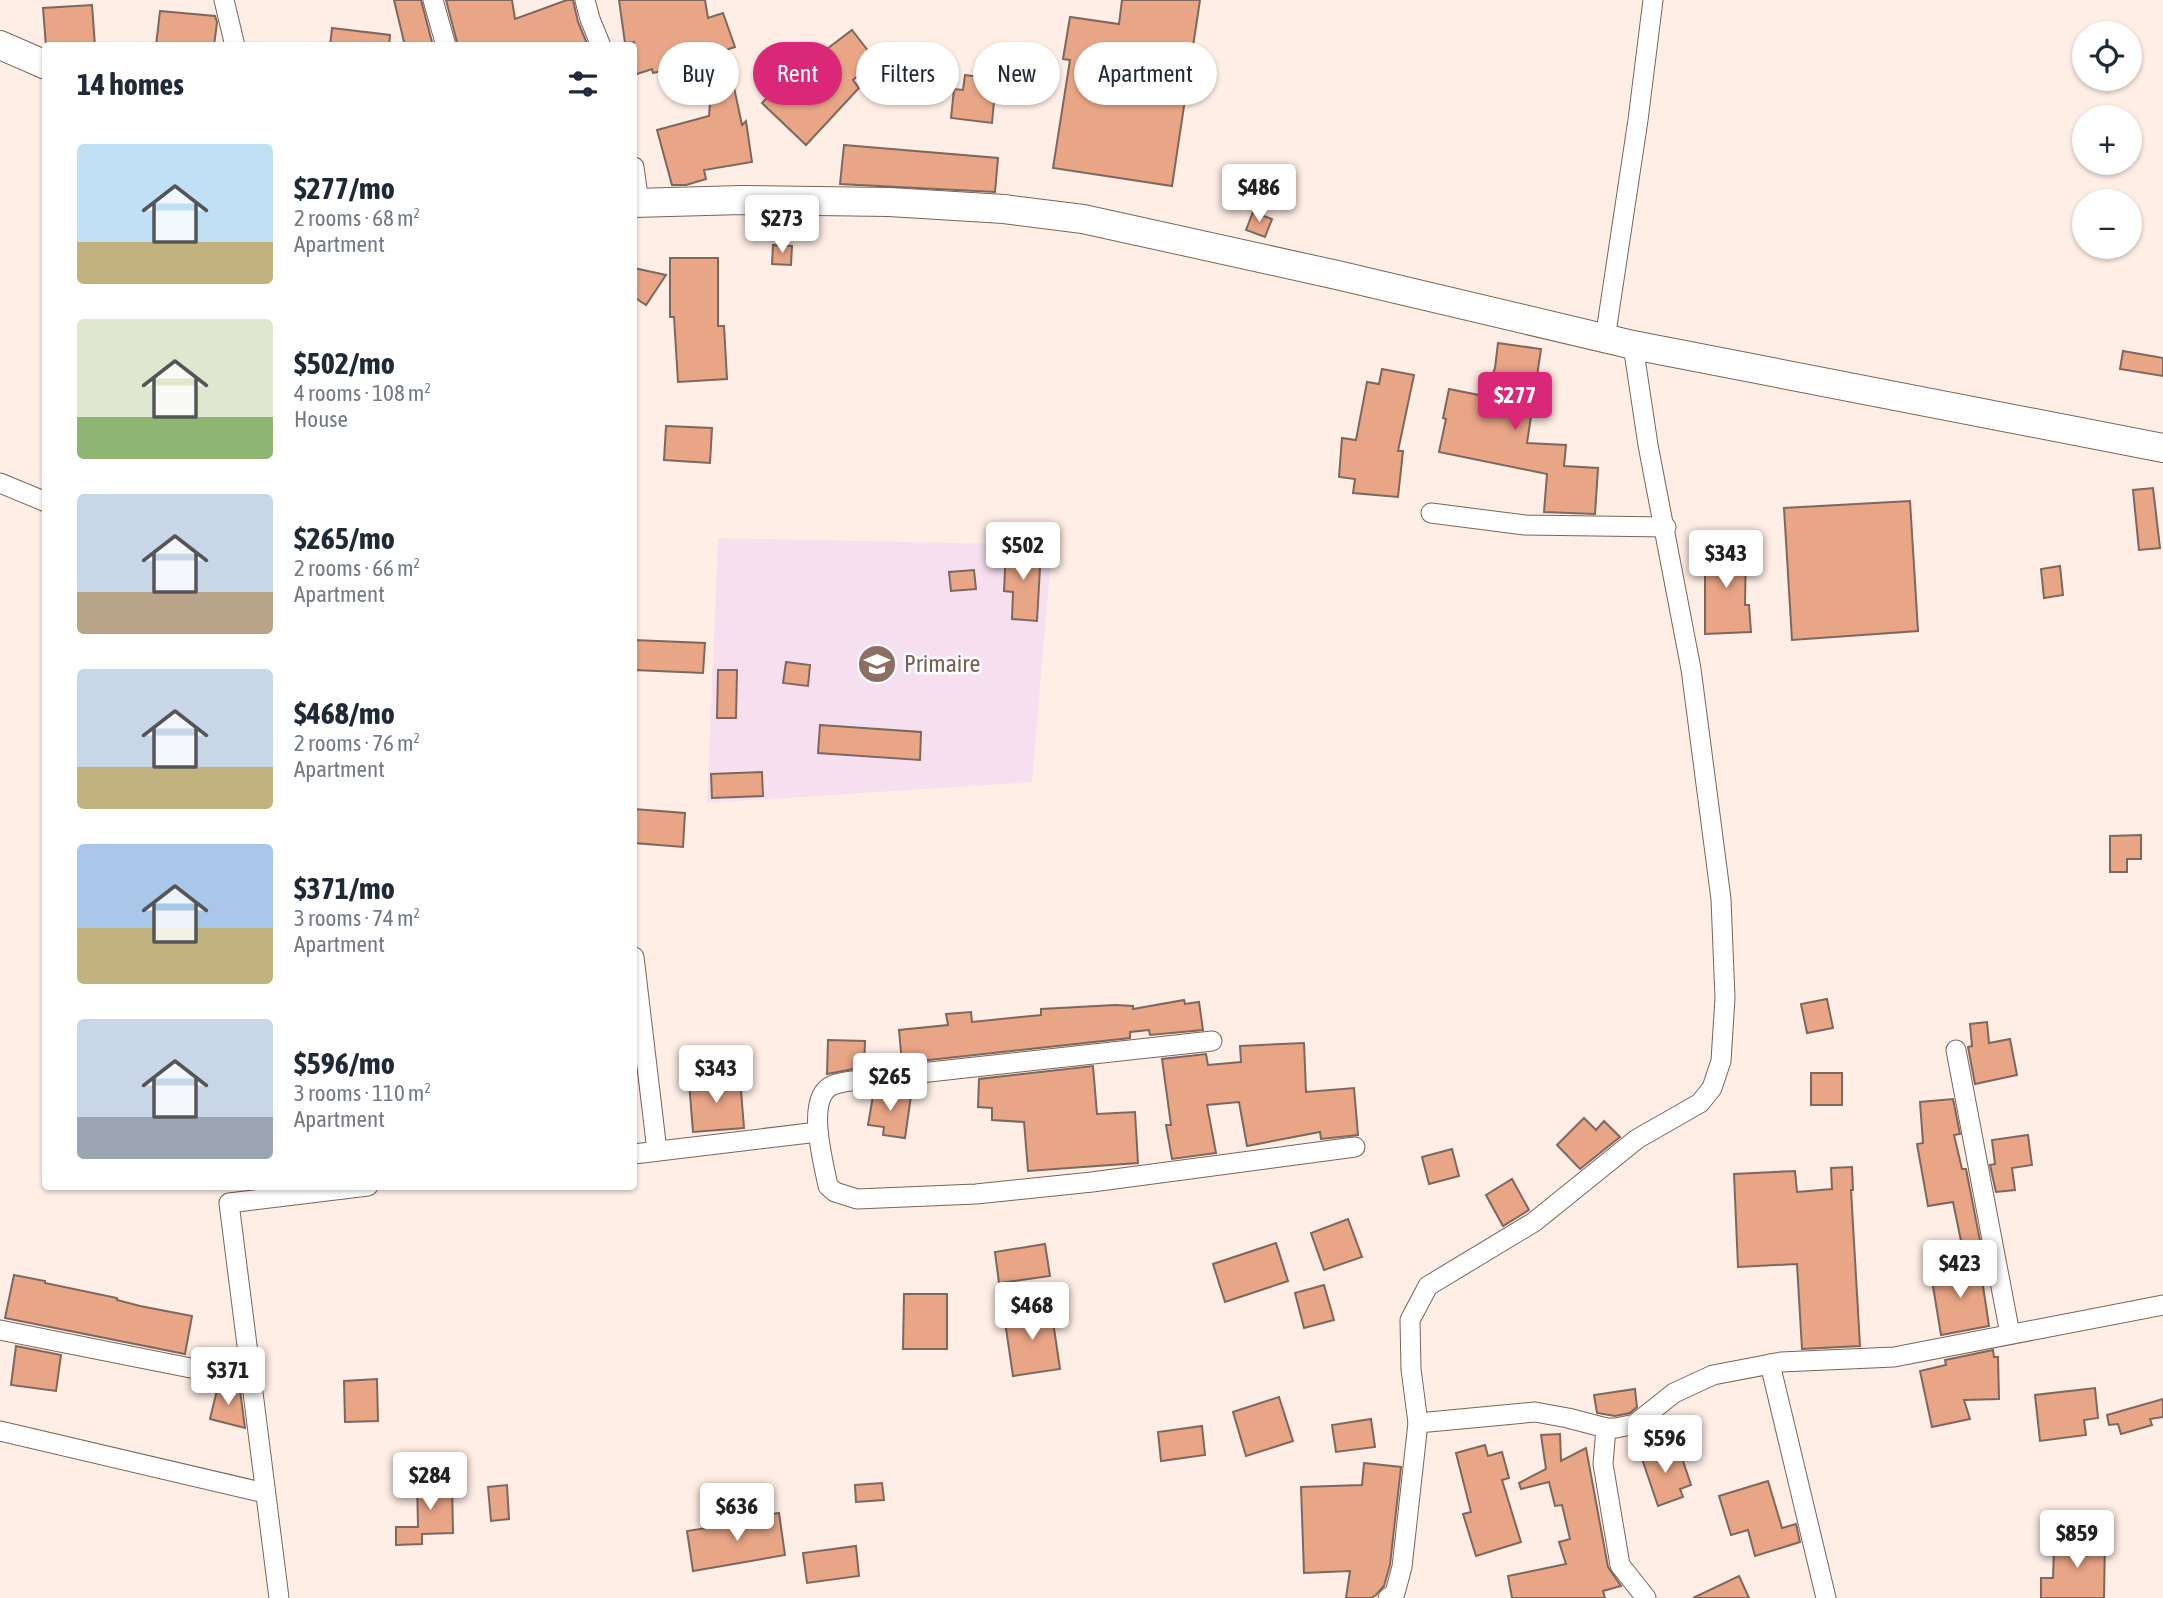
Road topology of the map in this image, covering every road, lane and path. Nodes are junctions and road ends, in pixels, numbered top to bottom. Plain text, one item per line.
1 (224, 0) edge
2 (433, 0) edge
3 (585, 0) edge
4 (1653, 0) edge
5 (234, 42) edge
6 (445, 42) edge
7 (599, 42) edge
8 (0, 45) edge
9 (42, 63) edge
10 (637, 203) edge
11 (1605, 339) junction
12 (1633, 345) junction
13 (2163, 448) edge
14 (0, 483) edge
15 (42, 500) edge
16 (1431, 513) dead end
17 (1665, 527) junction
18 (637, 982) edge
19 (1212, 1041) dead end
20 (1956, 1051) dead end
21 (818, 1132) junction
22 (1355, 1147) dead end
23 (657, 1151) junction
24 (637, 1154) edge
25 (305, 1190) edge
26 (227, 1195) edge
27 (2163, 1305) edge
28 (0, 1331) edge
29 (2010, 1334) junction
30 (1770, 1364) junction
31 (251, 1380) junction
32 (1418, 1423) junction
33 (1606, 1428) junction
34 (0, 1431) edge
35 (265, 1493) junction
36 (279, 1598) edge
37 (1388, 1598) edge
38 (1646, 1598) edge
39 (1826, 1598) edge

1 - 5 street
2 - 6 street
3 - 7 street
4 - 11 street
8 - 9 street
10 - 11 street
11 - 12 street
12 - 13 street
12 - 17 street
14 - 15 street
16 - 17 street
17 - 32 street
18 - 23 street
19 - 21 street
20 - 29 street
21 - 22 street
21 - 23 street
23 - 24 street
25 - 26 street
26 - 31 street
27 - 29 street
28 - 31 street
29 - 30 street
30 - 33 street
30 - 39 street
31 - 35 street
32 - 33 street
32 - 37 street
33 - 38 street
34 - 35 street
35 - 36 street

